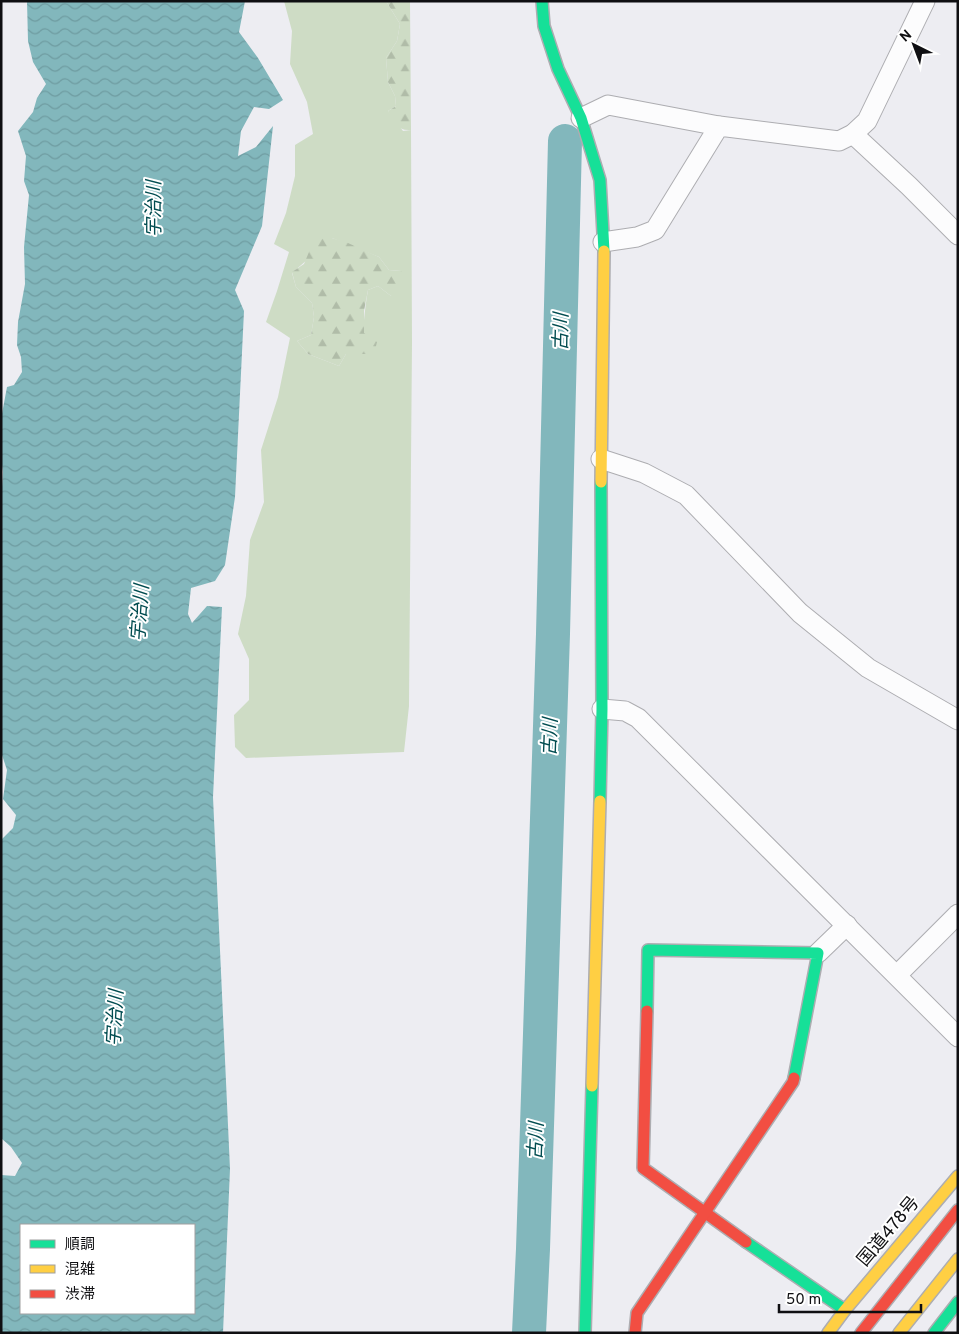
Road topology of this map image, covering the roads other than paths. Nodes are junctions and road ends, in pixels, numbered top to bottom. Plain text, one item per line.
1 (542, 1) edge
2 (926, 1) edge
3 (581, 118) junction
4 (719, 126) junction
5 (852, 134) junction
6 (958, 235) edge
7 (603, 242) junction
8 (601, 459) junction
9 (602, 709) junction
10 (958, 720) edge
11 (958, 914) edge
12 (847, 925) junction
13 (818, 953) junction
14 (896, 975) junction
15 (958, 1037) edge
16 (958, 1176) edge
17 (958, 1210) edge
18 (704, 1213) junction
19 (958, 1259) edge
20 (958, 1302) edge
21 (845, 1310) junction
22 (585, 1333) edge
23 (636, 1333) edge
24 (828, 1333) edge
25 (861, 1333) edge
26 (899, 1333) edge
27 (934, 1333) edge

1 - 3 main road
2 - 5 street
3 - 4 street
3 - 7 main road
4 - 5 street
4 - 7 street
5 - 6 street
7 - 8 main road
8 - 9 main road
8 - 10 street
9 - 12 street
9 - 22 main road
11 - 14 street
12 - 13 street
12 - 14 street
13 - 18 main road
13 - 18 main road
14 - 15 street
16 - 21 main road, 国道478号
17 - 25 main road
18 - 21 main road
18 - 23 main road
19 - 26 main road
20 - 27 main road
21 - 24 main road, 国道478号

